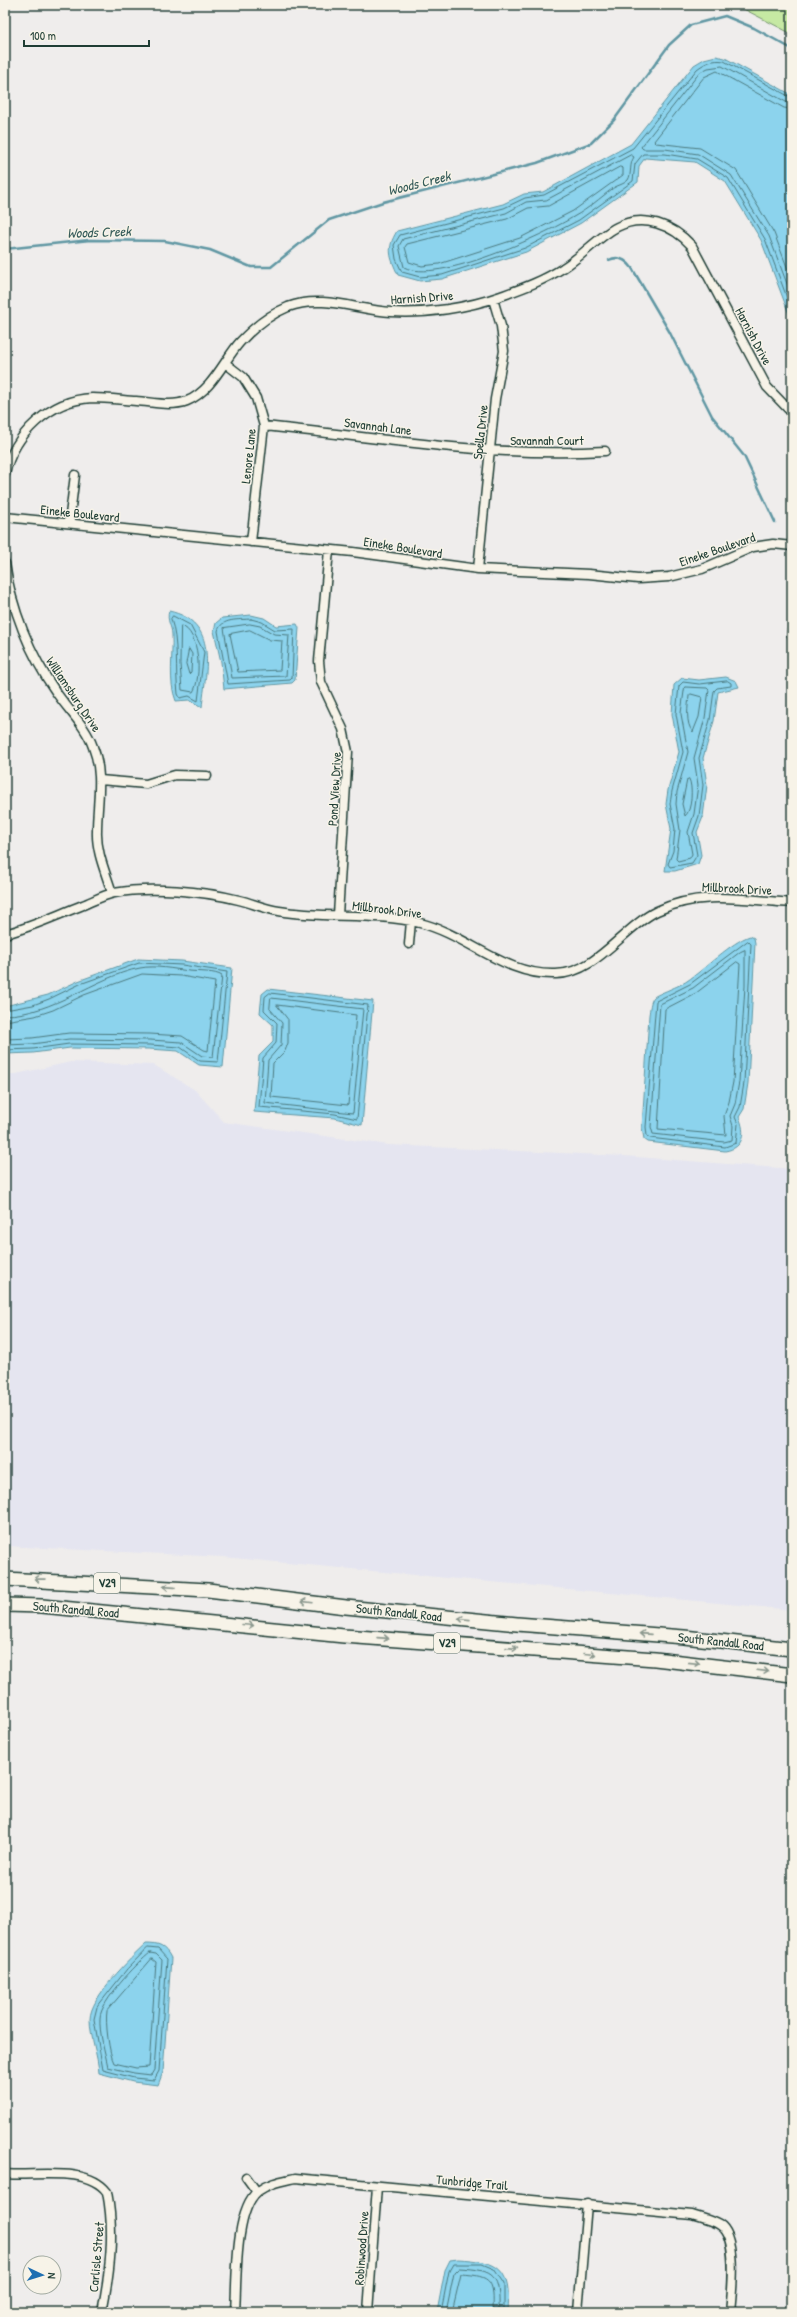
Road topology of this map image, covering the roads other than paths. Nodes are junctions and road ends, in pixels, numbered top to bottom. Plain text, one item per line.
1 (493, 299) junction
2 (225, 363) junction
3 (792, 413) edge
4 (264, 426) junction
5 (490, 451) junction
6 (605, 451) dead end
7 (5, 474) edge
8 (75, 475) dead end
9 (5, 517) edge
10 (69, 523) junction
11 (251, 542) junction
12 (792, 546) edge
13 (329, 550) junction
14 (5, 564) edge
15 (478, 569) junction
16 (6, 583) edge
17 (792, 632) edge
18 (792, 635) edge
19 (207, 776) dead end
20 (100, 780) junction
21 (112, 893) junction
22 (792, 903) edge
23 (338, 916) junction
24 (411, 922) junction
25 (5, 934) edge
26 (409, 944) dead end
27 (5, 1579) edge
28 (5, 1605) edge
29 (792, 1649) edge
30 (792, 1675) edge
31 (5, 2174) edge
32 (246, 2177) dead end
33 (377, 2186) junction
34 (257, 2192) junction
35 (587, 2204) junction
36 (102, 2312) edge
37 (234, 2312) edge
38 (368, 2312) edge
39 (578, 2312) edge
40 (730, 2312) edge

1 - 2 street, Harnish Drive
1 - 3 street, Harnish Drive
1 - 5 street, Spella Drive
2 - 4 street, Lenore Lane
2 - 7 street, Harnish Drive
4 - 5 street, Savannah Lane
4 - 11 street, Lenore Lane
5 - 6 street, Savannah Court
5 - 15 street, Spella Drive
8 - 10 street
9 - 10 street, Eineke Boulevard
10 - 11 street, Eineke Boulevard
11 - 13 street, Eineke Boulevard
12 - 15 street, Eineke Boulevard
13 - 15 street, Eineke Boulevard
13 - 23 street, Pond View Drive
14 - 16 street
16 - 20 street, Williamsburg Drive
17 - 18 street
19 - 20 street
20 - 21 street, Williamsburg Drive
21 - 23 street, Millbrook Drive
21 - 25 street, Millbrook Drive
22 - 24 street, Millbrook Drive
23 - 24 street, Millbrook Drive
24 - 26 street
29 -> 27 main road, South Randall Road / V29
28 -> 30 main road, South Randall Road / V29
31 - 36 street, Carlisle Street
32 - 34 street
33 - 34 street, Tunbridge Trail
33 - 35 street, Tunbridge Trail
33 - 38 street, Robinwood Drive
34 - 37 street, Tunbridge Trail
35 - 39 street
35 - 40 street, Tunbridge Trail

